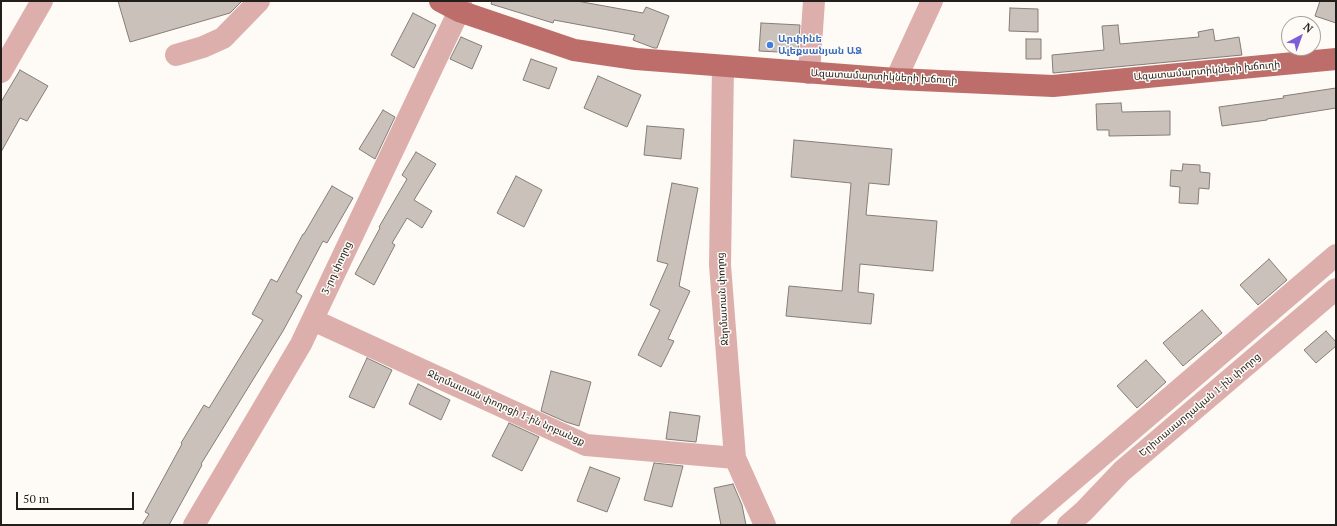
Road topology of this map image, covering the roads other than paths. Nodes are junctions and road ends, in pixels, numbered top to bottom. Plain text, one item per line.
1 (42, 1) edge
2 (259, 1) edge
3 (440, 1) edge
4 (814, 1) edge
5 (932, 1) edge
6 (460, 6) edge
7 (176, 55) dead end
8 (1336, 59) edge
9 (723, 67) junction
10 (1, 72) edge
11 (809, 72) junction
12 (896, 79) junction
13 (1336, 255) edge
14 (1336, 289) edge
15 (313, 320) junction
16 (735, 458) junction
17 (194, 525) edge
18 (764, 525) edge
19 (1021, 525) edge
20 (1068, 525) edge

1 - 10 street
2 - 7 street
3 - 6 main road, Ազատամարտիկների խճուղի
4 - 11 street
5 - 12 street
6 - 9 main road, Ազատամարտիկների խճուղի
6 - 15 street, 3-րդ փողոց
8 - 12 main road, Ազատամարտիկների խճուղի
9 - 11 main road, Ազատամարտիկների խճուղի
9 - 16 street, Ջերմատան փողոց
11 - 12 main road, Ազատամարտիկների խճուղի
13 - 19 street
14 - 20 street, Երիտասարդական 1-ին փողոց
15 - 16 street, Ջերմատան փողոցի 1-ին նրբանցք
15 - 17 street, 3-րդ փողոց
16 - 18 street, Ջերմատան փողոց

